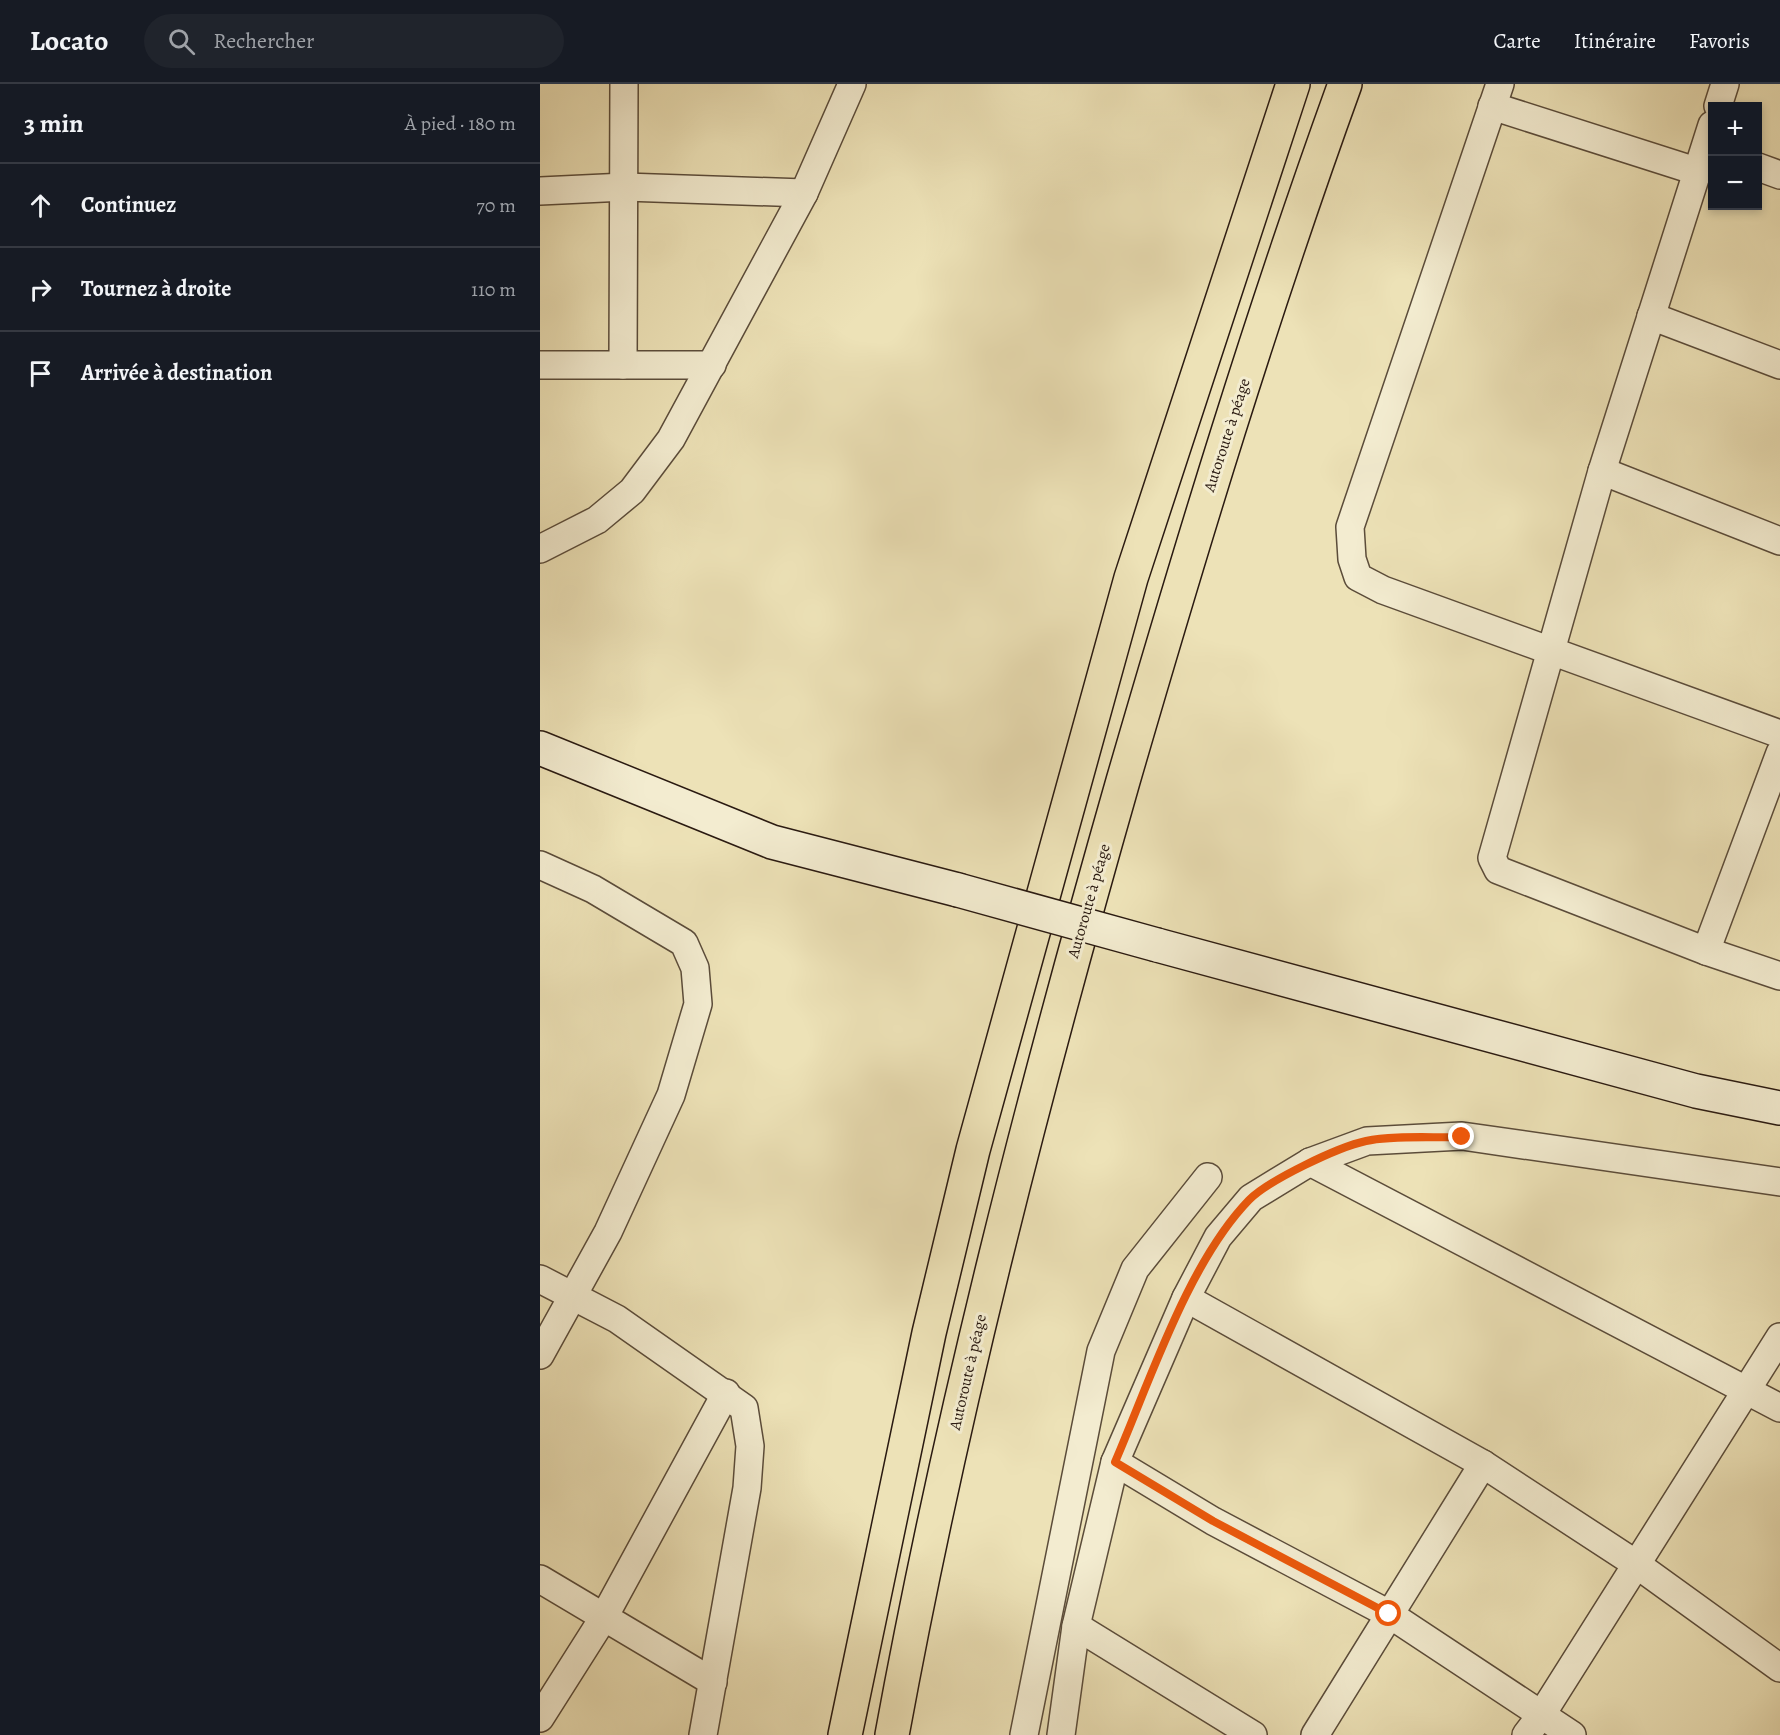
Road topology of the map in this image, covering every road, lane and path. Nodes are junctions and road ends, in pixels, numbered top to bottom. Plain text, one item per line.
1 (624, 84) edge
2 (852, 84) edge
3 (1293, 84) edge
4 (1345, 84) edge
5 (1725, 84) edge
6 (1496, 95) edge
7 (1719, 102) edge
8 (1707, 148) edge
9 (1762, 168) edge
10 (1780, 175) edge
11 (625, 187) junction
12 (540, 190) edge
13 (804, 193) junction
14 (1651, 316) junction
15 (1780, 364) edge
16 (540, 365) edge
17 (623, 365) junction
18 (712, 365) junction
19 (1602, 471) junction
20 (1780, 541) edge
21 (540, 549) edge
22 (1550, 650) junction
23 (1780, 734) edge
24 (540, 748) edge
25 (1780, 753) edge
26 (540, 865) edge
27 (1706, 951) junction
28 (1780, 976) edge
29 (1780, 1108) edge
30 (1310, 1162) junction
31 (1208, 1177) dead end
32 (1780, 1182) edge
33 (540, 1279) edge
34 (574, 1294) junction
35 (1186, 1298) junction
36 (1780, 1337) edge
37 (540, 1355) edge
38 (1745, 1391) junction
39 (726, 1393) junction
40 (1780, 1408) edge
41 (1115, 1462) junction
42 (1483, 1464) junction
43 (1636, 1564) junction
44 (540, 1579) edge
45 (1389, 1614) junction
46 (604, 1617) junction
47 (1076, 1626) junction
48 (1780, 1668) edge
49 (712, 1682) junction
50 (540, 1718) edge
51 (1534, 1725) edge
52 (703, 1735) edge
53 (845, 1735) edge
54 (892, 1735) edge
55 (1024, 1735) edge
56 (1061, 1735) edge
57 (1253, 1735) edge
58 (1315, 1735) edge
59 (1572, 1735) edge

1 - 11 street
2 - 13 street
3 - 53 highway
4 - 54 highway, Autoroute à péage
5 - 7 street
6 - 8 street
6 - 22 street
8 - 14 street
9 - 10 street
11 - 12 street
11 - 13 street
11 - 17 street
13 - 18 street
14 - 15 street
14 - 19 street
16 - 17 street
17 - 18 street
18 - 21 street
19 - 20 street
19 - 22 street
22 - 23 street
22 - 27 street
24 - 29 street, bridge
25 - 27 street
26 - 34 street
27 - 28 street
30 - 32 street
30 - 35 street
30 - 38 street
31 - 55 street
33 - 34 street
34 - 37 street
34 - 39 street
35 - 41 street
35 - 42 street
36 - 38 street
38 - 40 street
38 - 43 street
39 - 46 street
39 - 49 street
41 - 45 street
41 - 47 street
42 - 43 street
42 - 45 street
43 - 48 street
43 - 51 street
44 - 46 street
45 - 51 street
45 - 58 street
46 - 49 street
46 - 50 street
47 - 56 street
47 - 57 street
49 - 52 street
51 - 59 street

